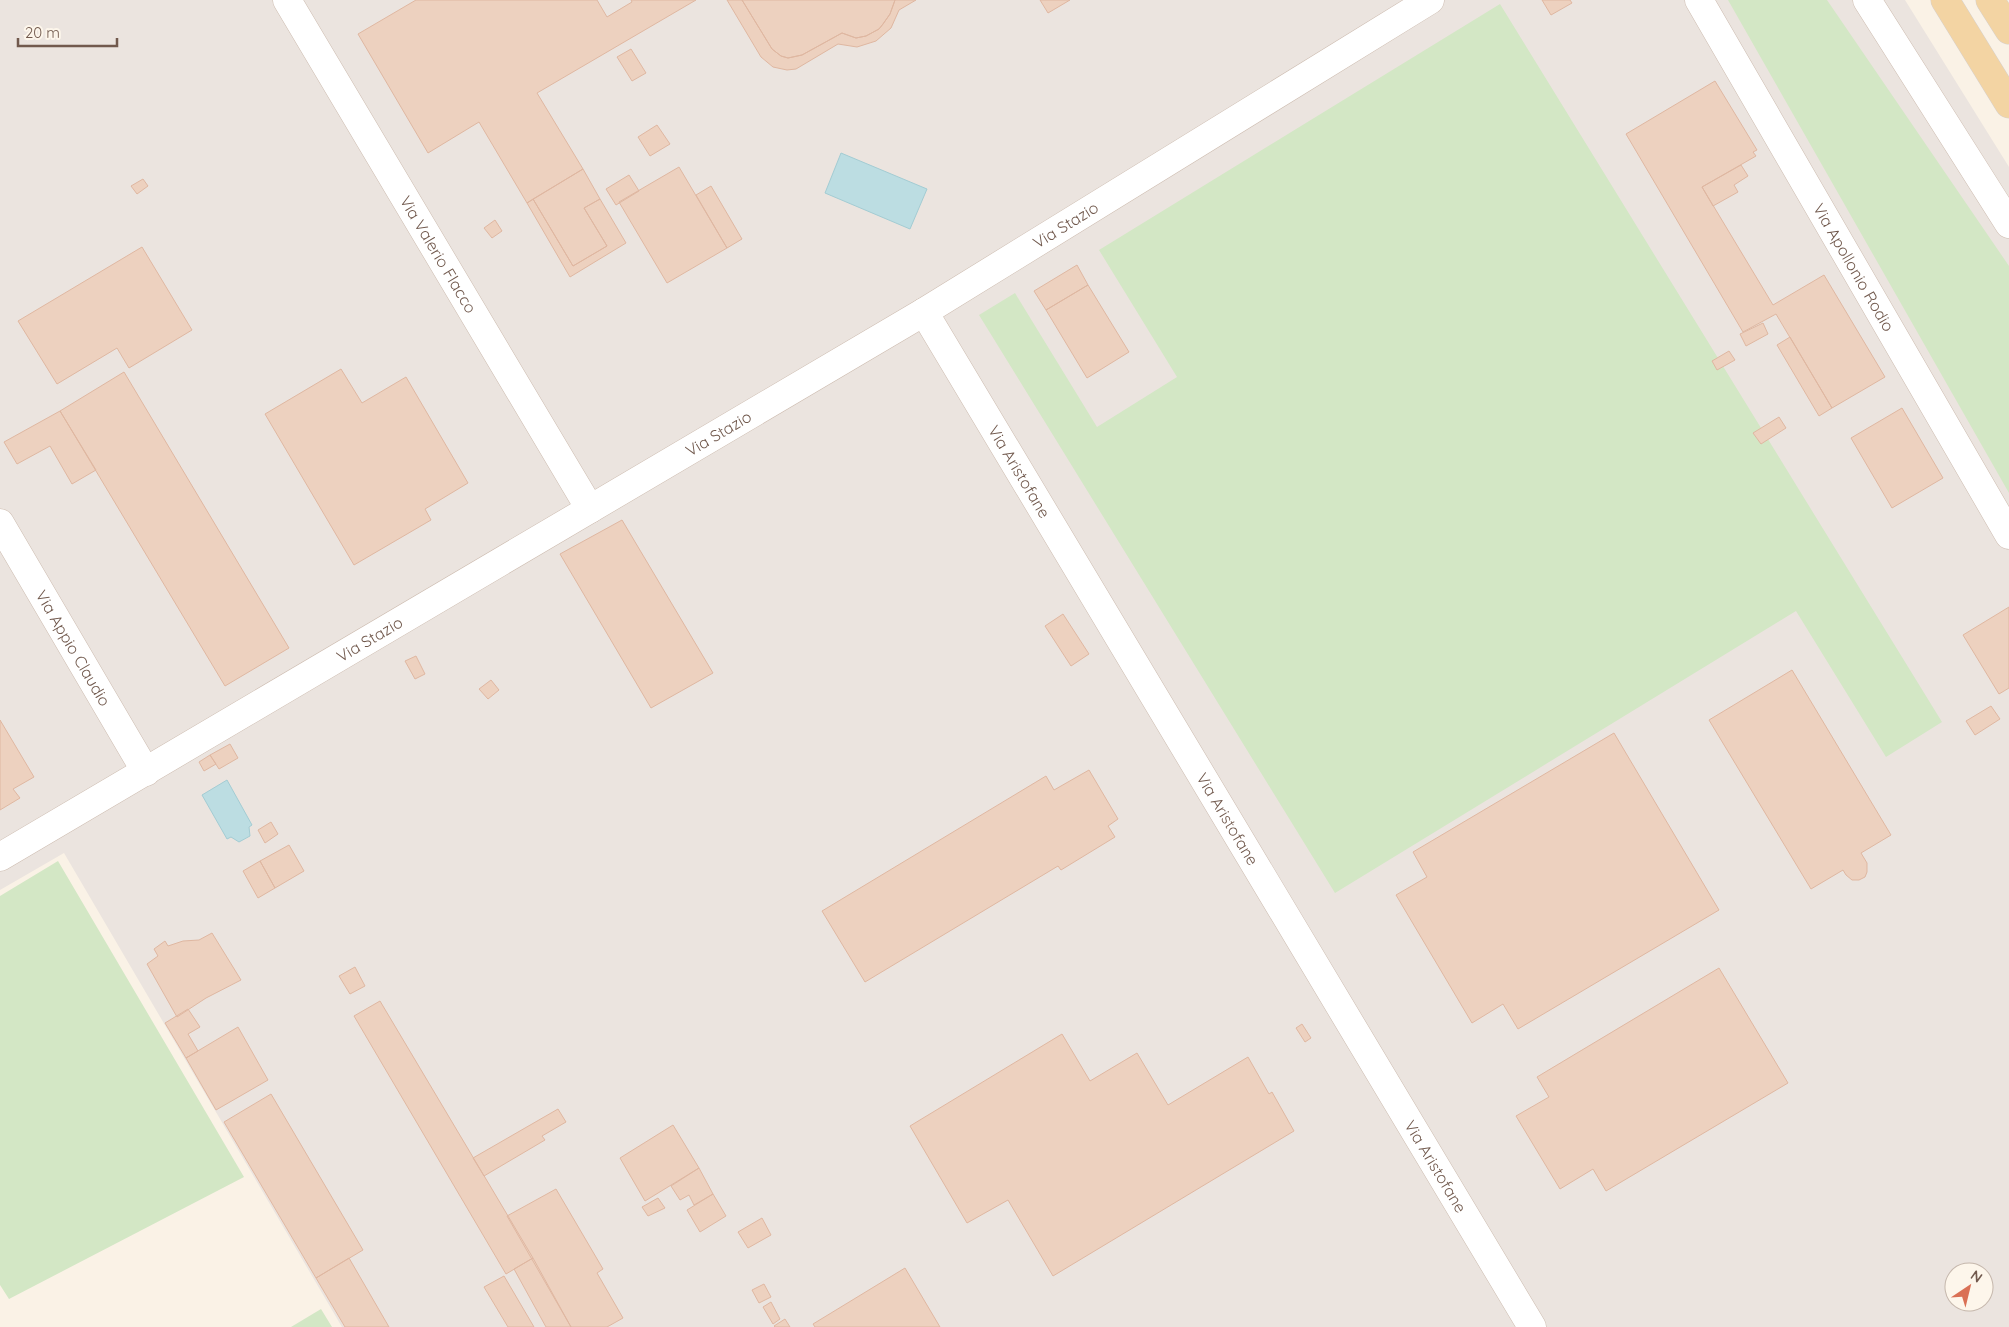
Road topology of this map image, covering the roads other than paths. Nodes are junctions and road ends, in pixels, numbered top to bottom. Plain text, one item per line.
1 (287, 0) edge
2 (1430, 0) edge
3 (1699, 0) edge
4 (1867, 0) edge
5 (1945, 0) edge
6 (1990, 0) edge
7 (2009, 30) edge
8 (2009, 104) edge
9 (2009, 224) edge
10 (924, 312) junction
11 (590, 509) junction
12 (0, 523) edge
13 (2009, 535) edge
14 (146, 772) junction
15 (0, 857) edge
16 (1532, 1327) edge

1 - 11 street, Via Valerio Flacco
2 - 10 street, Via Stazio
3 - 13 street, Via Apollonio Rodio
4 - 9 street
5 - 8 main road
6 - 7 main road
10 - 11 street, Via Stazio
10 - 16 street, Via Aristofane
11 - 14 street, Via Stazio
12 - 14 street, Via Appio Claudio
14 - 15 street, Via Stazio

